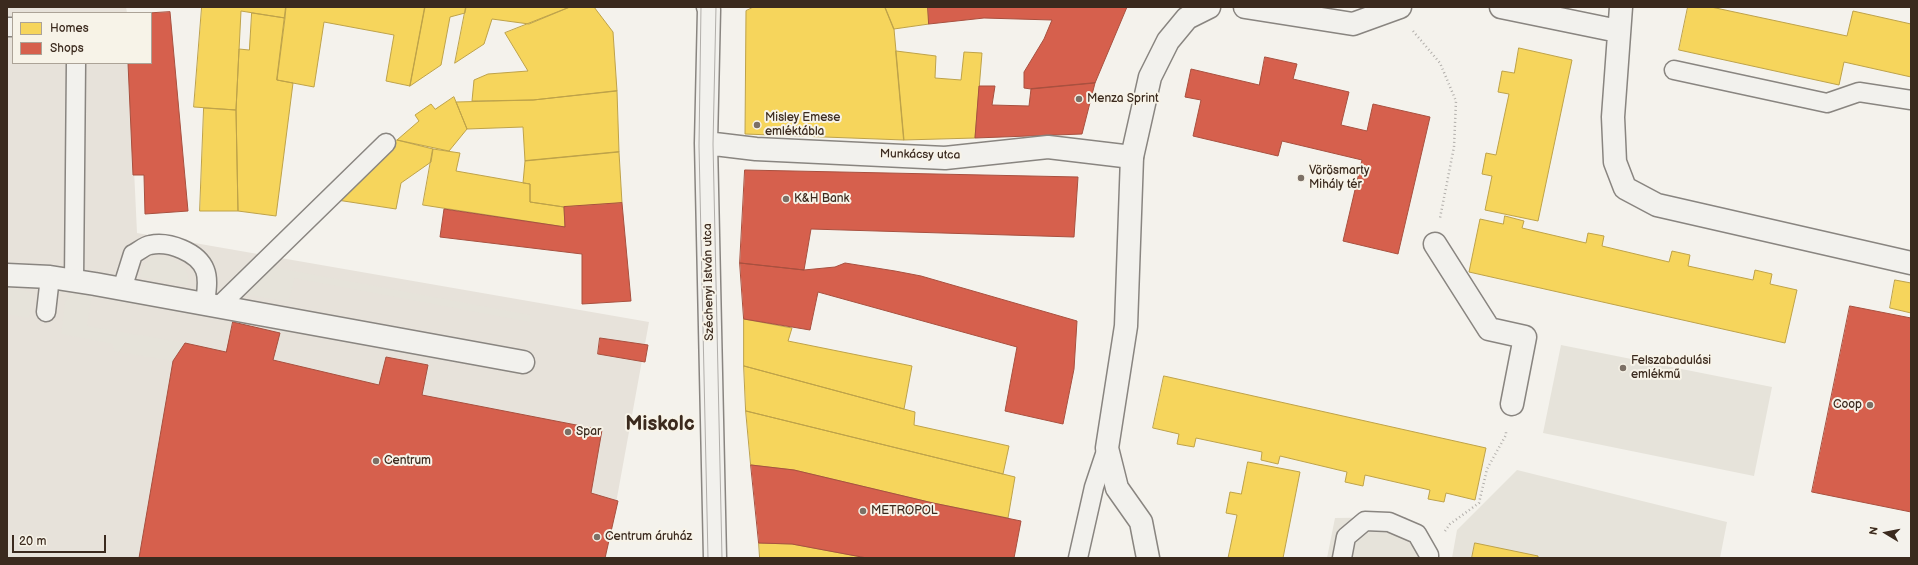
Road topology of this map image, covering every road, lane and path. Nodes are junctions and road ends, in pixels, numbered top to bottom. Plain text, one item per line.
1 (708, 7) edge
2 (1209, 7) edge
3 (1245, 7) edge
4 (1501, 7) edge
5 (1621, 7) edge
6 (1397, 8) edge
7 (1618, 31) junction
8 (76, 64) edge
9 (1674, 70) dead end
10 (1911, 100) edge
11 (386, 143) dead end
12 (706, 143) junction
13 (1132, 157) junction
14 (1435, 244) joint
15 (1911, 263) edge
16 (7, 275) edge
17 (50, 277) junction
18 (74, 281) junction
19 (122, 289) junction
20 (212, 306) junction
21 (46, 312) dead end
22 (523, 362) dead end
23 (1512, 404) joint
24 (1107, 448) junction
25 (1429, 556) edge
26 (715, 558) edge
27 (1078, 558) edge
28 (1148, 558) edge
29 (1342, 558) edge

1 - 12 street, Széchenyi István utca
2 - 13 street
3 - 6 street
4 - 7 street
5 - 7 street
6 - 14 path
7 - 15 street
8 - 18 lane
9 - 10 lane
11 - 20 lane
12 - 13 street, Munkácsy utca
12 - 26 street, Széchenyi István utca
13 - 24 street
14 - 23 street
16 - 17 street
17 - 18 street
17 - 21 lane
18 - 19 street
19 - 20 street
19 - 20 lane
20 - 22 street
23 - 25 path
24 - 27 lane
24 - 28 street
25 - 29 lane

